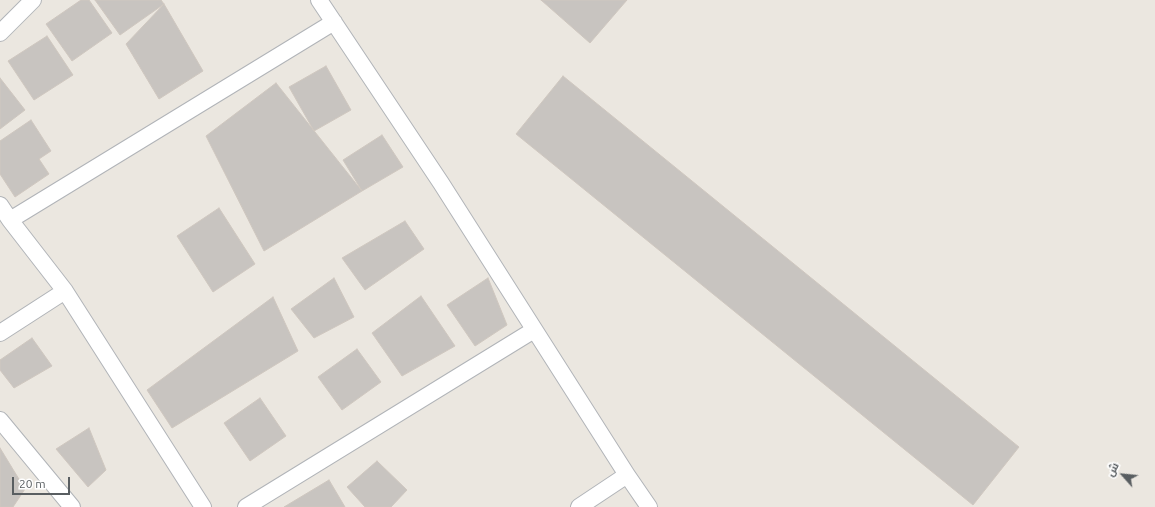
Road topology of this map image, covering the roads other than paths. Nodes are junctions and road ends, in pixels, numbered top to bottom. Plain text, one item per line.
1 (33, 0) edge
2 (319, 0) edge
3 (334, 22) junction
4 (0, 33) edge
5 (0, 205) edge
6 (10, 220) junction
7 (66, 291) junction
8 (534, 330) junction
9 (0, 333) edge
10 (0, 420) edge
11 (627, 475) junction
12 (72, 507) edge
13 (203, 507) edge
14 (246, 507) edge
15 (579, 507) edge
16 (649, 507) edge

1 - 4 street
2 - 3 street
3 - 6 street
3 - 8 street
5 - 6 street
6 - 7 street
7 - 9 street
7 - 13 street
8 - 11 street
8 - 14 street
10 - 12 street
11 - 15 street
11 - 16 street

